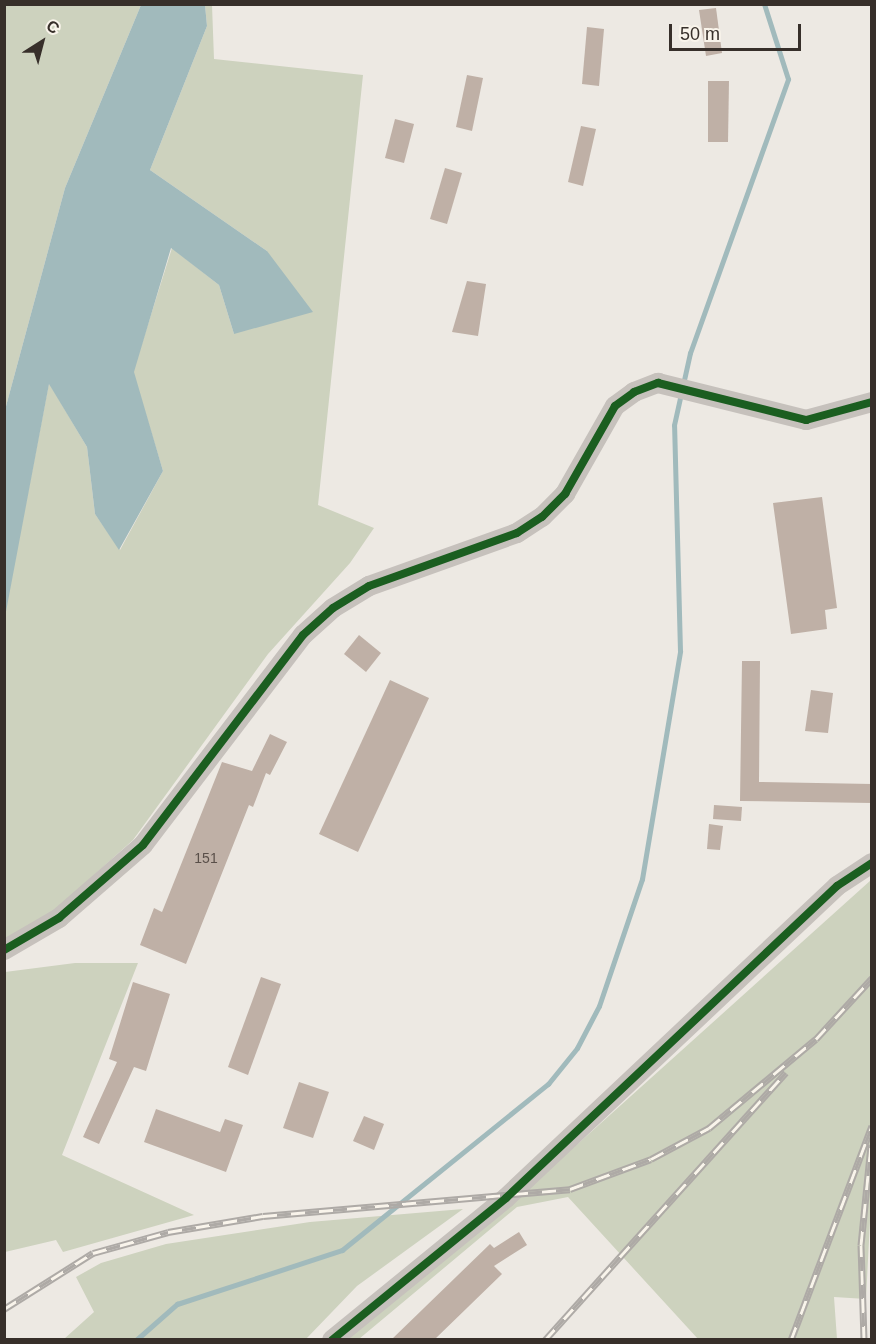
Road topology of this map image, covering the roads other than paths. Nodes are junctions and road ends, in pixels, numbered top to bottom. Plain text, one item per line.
1 (872, 402) edge
2 (872, 863) edge
3 (4, 950) edge
4 (332, 1340) edge

1 - 3 street
2 - 4 street

